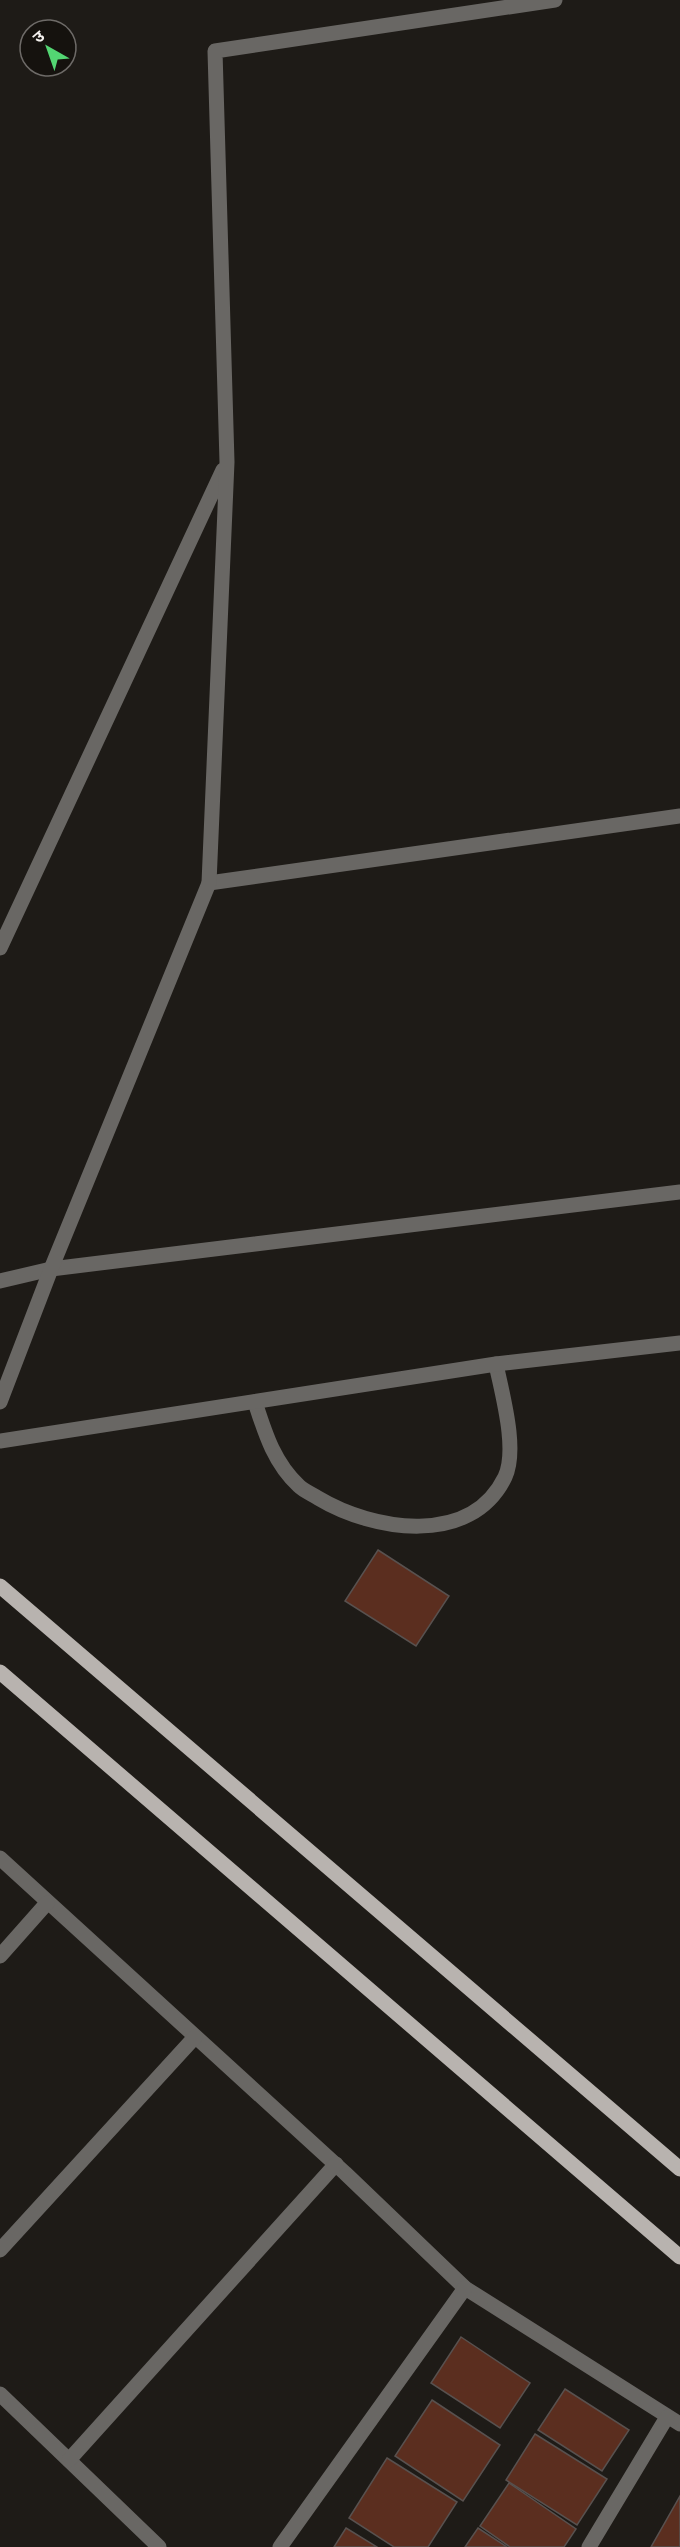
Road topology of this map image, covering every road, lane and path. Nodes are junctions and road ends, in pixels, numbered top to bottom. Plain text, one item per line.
1 (555, 0) edge
2 (227, 462) junction
3 (680, 816) edge
4 (209, 883) junction
5 (0, 948) edge
6 (680, 1192) edge
7 (51, 1269) junction
8 (0, 1281) edge
9 (680, 1343) edge
10 (496, 1364) junction
11 (0, 1402) edge
12 (255, 1402) junction
13 (0, 1441) edge
14 (0, 1586) edge
15 (0, 1672) edge
16 (0, 1858) edge
17 (47, 1903) junction
18 (0, 1956) edge
19 (195, 2037) junction
20 (336, 2164) junction
21 (680, 2169) edge
22 (0, 2250) edge
23 (680, 2257) edge
24 (465, 2288) junction
25 (0, 2394) edge
26 (674, 2421) edge
27 (69, 2460) junction
28 (159, 2547) edge
29 (280, 2547) edge
30 (589, 2547) edge

1 - 2 street
2 - 4 street
2 - 5 street
3 - 4 street
4 - 7 street
6 - 7 street
7 - 8 street
7 - 11 street
9 - 10 street
10 - 12 street
10 - 12 street
12 - 13 street
14 - 21 main road
15 - 23 main road
16 - 17 street
17 - 18 street
17 - 19 street
19 - 20 street
19 - 22 street
20 - 24 street
20 - 27 street
24 - 26 street
24 - 29 street
25 - 27 street
26 - 30 street
27 - 28 street

